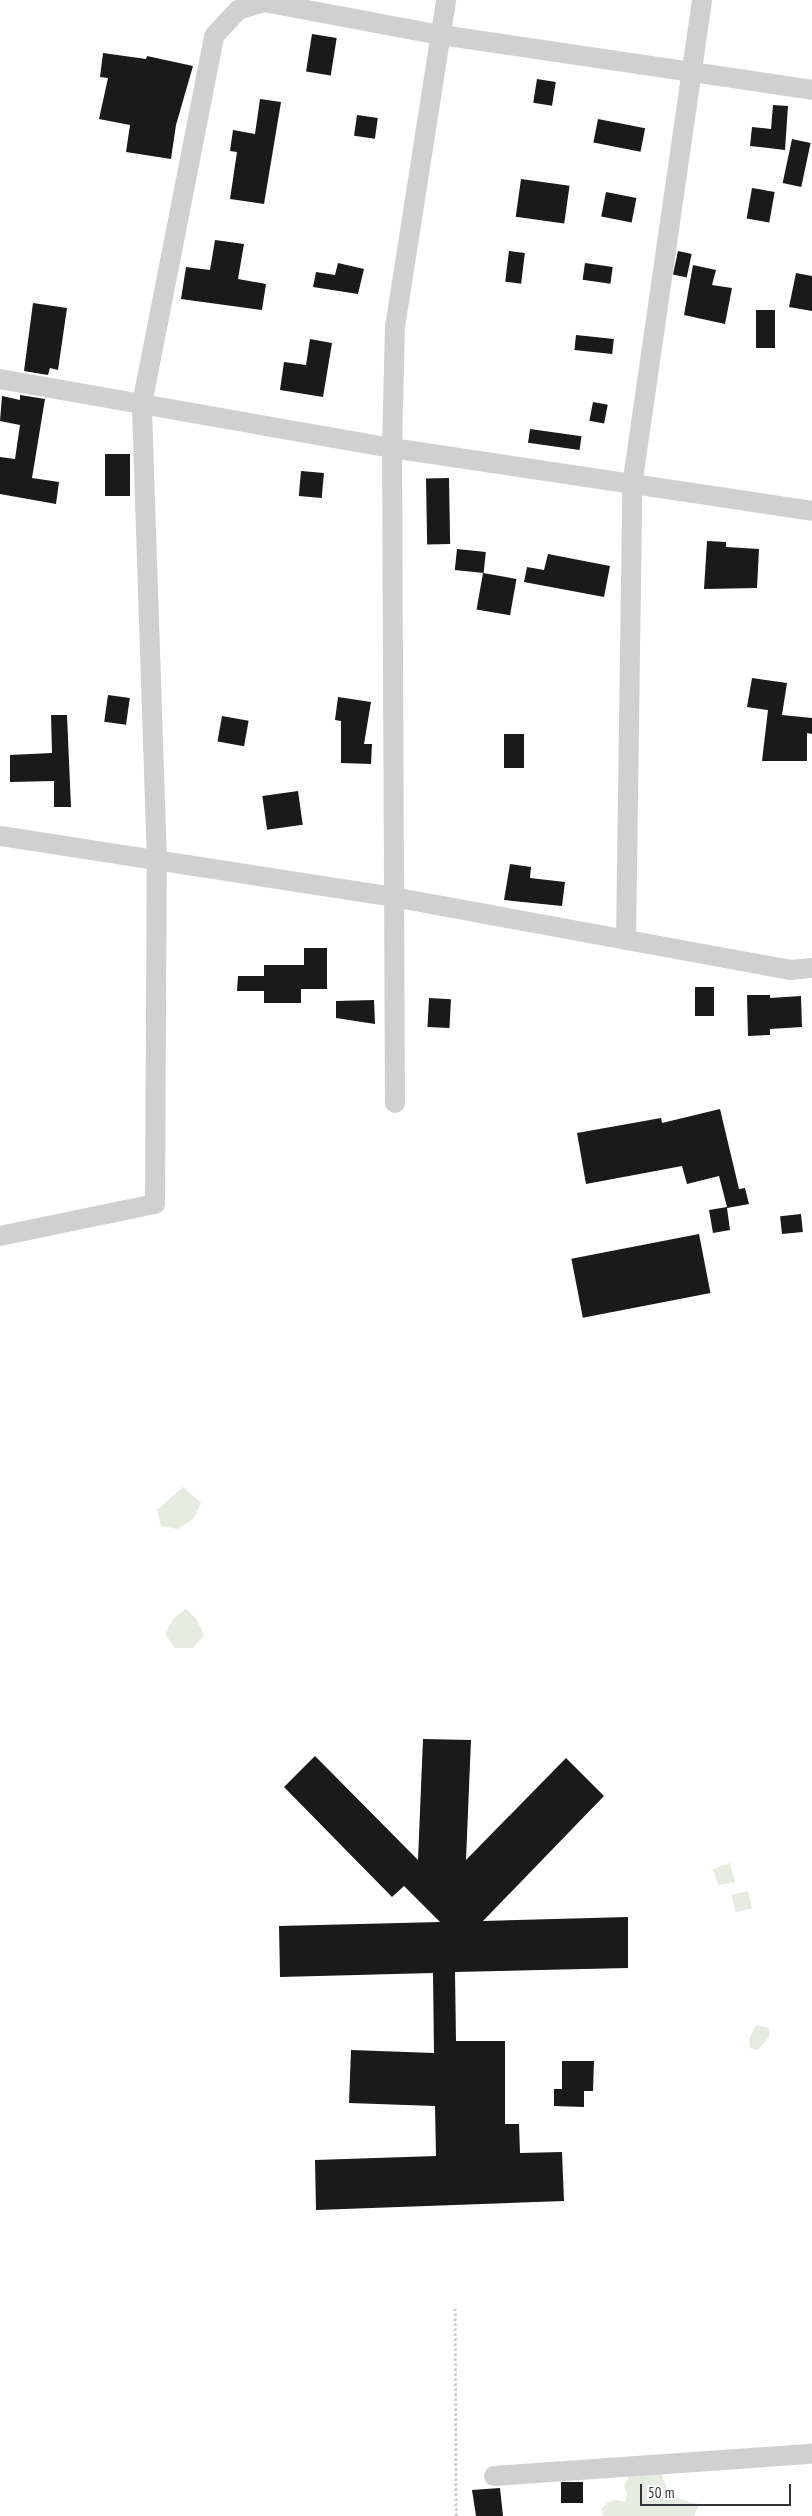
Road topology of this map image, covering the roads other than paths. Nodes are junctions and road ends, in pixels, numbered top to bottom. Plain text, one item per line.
1 (446, 0) edge
2 (702, 0) edge
3 (440, 35) junction
4 (691, 72) junction
5 (812, 90) edge
6 (0, 379) edge
7 (142, 404) junction
8 (392, 448) junction
9 (632, 486) junction
10 (812, 511) edge
11 (0, 836) edge
12 (158, 862) junction
13 (393, 897) junction
14 (626, 940) junction
15 (812, 968) edge
16 (395, 1103) dead end
17 (0, 1236) edge
18 (812, 2454) edge
19 (494, 2476) dead end

1 - 3 street
2 - 4 street
3 - 4 street
3 - 7 street
3 - 8 street
4 - 5 street
4 - 9 street
6 - 7 street
7 - 8 street
7 - 12 street
8 - 9 street
8 - 13 street
9 - 10 street
9 - 14 street
11 - 12 street
12 - 13 street
12 - 17 street
13 - 14 street
13 - 16 street
14 - 15 street
18 - 19 street

